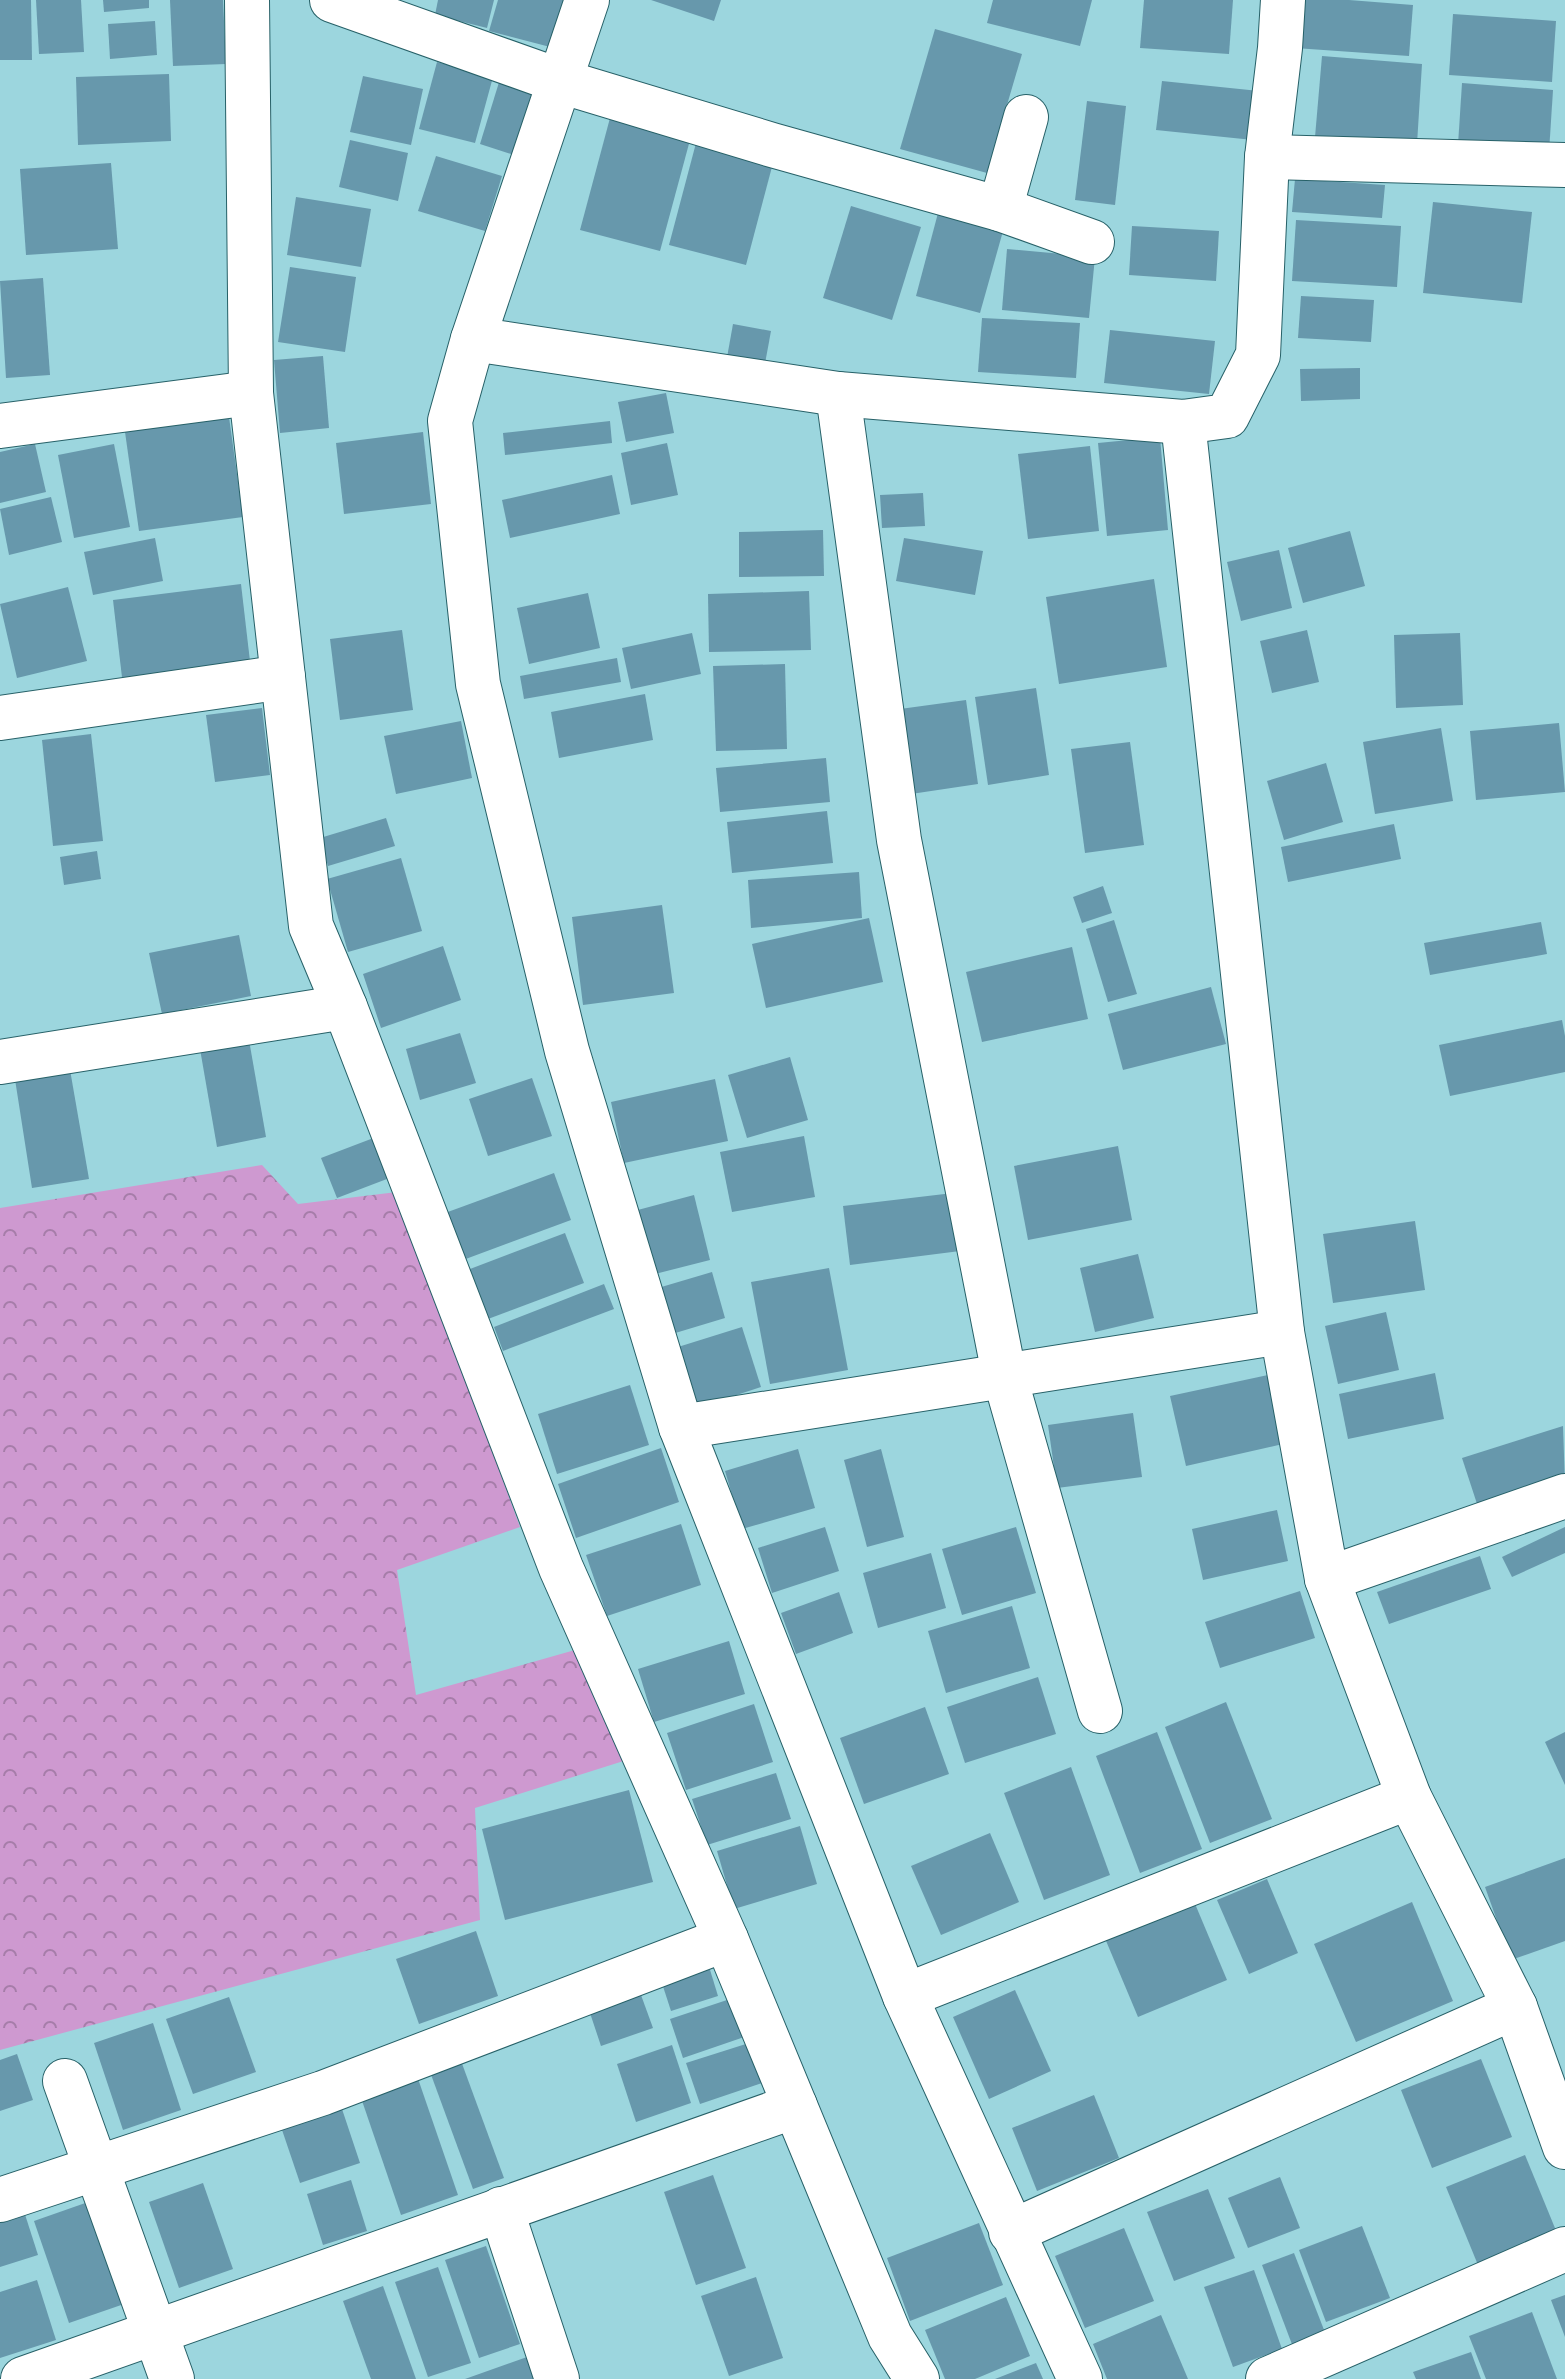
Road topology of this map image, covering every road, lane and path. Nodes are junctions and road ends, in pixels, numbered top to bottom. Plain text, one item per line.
1 (247, 0) edge
2 (332, 0) edge
3 (587, 0) edge
4 (1283, 0) edge
5 (560, 81) junction
6 (1026, 117) dead end
7 (1267, 157) junction
8 (1565, 165) edge
9 (1000, 209) junction
10 (1092, 242) dead end
11 (473, 339) junction
12 (251, 393) junction
13 (838, 394) junction
14 (1183, 422) junction
15 (0, 426) edge
16 (283, 677) junction
17 (0, 718) edge
18 (345, 1007) junction
19 (0, 1062) edge
20 (1282, 1332) junction
21 (1004, 1374) junction
22 (681, 1427) junction
23 (1565, 1496) edge
24 (1327, 1579) junction
25 (1100, 1711) dead end
26 (1409, 1797) junction
27 (726, 1939) junction
28 (905, 1996) junction
29 (1515, 2007) junction
30 (65, 2081) dead end
31 (795, 2106) junction
32 (1565, 2147) edge
33 (95, 2167) junction
34 (0, 2200) edge
35 (501, 2209) junction
36 (1011, 2232) junction
37 (1565, 2249) edge
38 (154, 2332) junction
39 (23, 2379) edge
40 (172, 2379) edge
41 (557, 2379) edge
42 (917, 2379) edge
43 (1080, 2379) edge
44 (1268, 2379) edge

1 - 12 street
2 - 5 street
3 - 5 street
4 - 7 street
5 - 9 street
5 - 11 street
6 - 9 street
7 - 8 street
7 - 14 street
9 - 10 street
11 - 13 street
11 - 22 street
12 - 15 street
12 - 16 street
13 - 14 street
13 - 21 street
14 - 20 street
16 - 17 street
16 - 18 street
18 - 19 street
18 - 27 street
20 - 21 street
20 - 24 street
21 - 22 street
21 - 25 street
22 - 28 street
23 - 24 street
24 - 26 street
26 - 28 street
26 - 29 street
27 - 31 street
27 - 33 street
28 - 36 street
29 - 32 street
29 - 36 street
30 - 33 street
31 - 35 street
31 - 42 street
33 - 34 street
33 - 38 street
35 - 38 street
35 - 41 street
36 - 43 street
37 - 44 street
38 - 39 street
38 - 40 street

